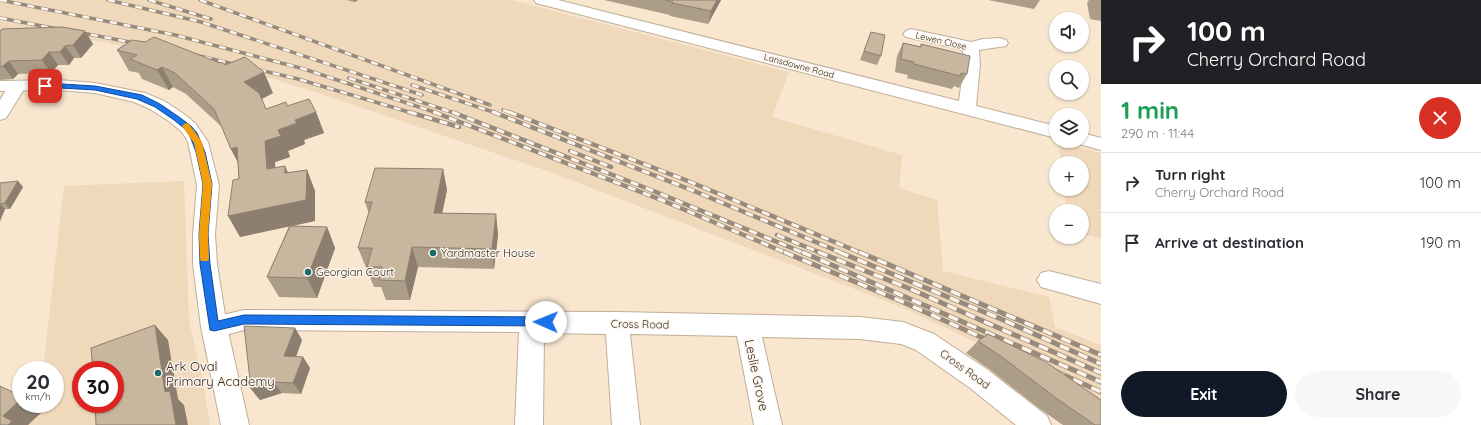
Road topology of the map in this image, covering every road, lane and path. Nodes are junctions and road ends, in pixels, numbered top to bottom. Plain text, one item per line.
1 (541, 0) edge
2 (911, 34) dead end
3 (1000, 43) dead end
4 (971, 47) junction
5 (8, 86) edge
6 (967, 110) junction
7 (0, 114) edge
8 (1049, 130) edge
9 (1089, 141) edge
10 (1101, 144) edge
11 (1049, 280) dead end
12 (1101, 294) edge
13 (532, 322) junction
14 (617, 323) junction
15 (746, 326) junction
16 (214, 327) junction
17 (235, 425) edge
18 (529, 425) edge
19 (626, 425) edge
20 (768, 425) edge
21 (1037, 425) edge

1 - 6 street, Lansdowne Road
2 - 4 street, Lewen Close
3 - 4 street, Lewen Close
4 - 6 street, Lewen Close
5 - 7 street
5 - 16 street
6 - 8 street, Lansdowne Road
9 - 10 street
11 - 12 street
13 - 14 street, Cross Road
13 - 16 street, Cross Road
13 - 18 street
14 - 15 street, Cross Road
14 - 19 street
15 - 20 street, Leslie Grove
15 - 21 street, Cross Road
16 - 17 street

